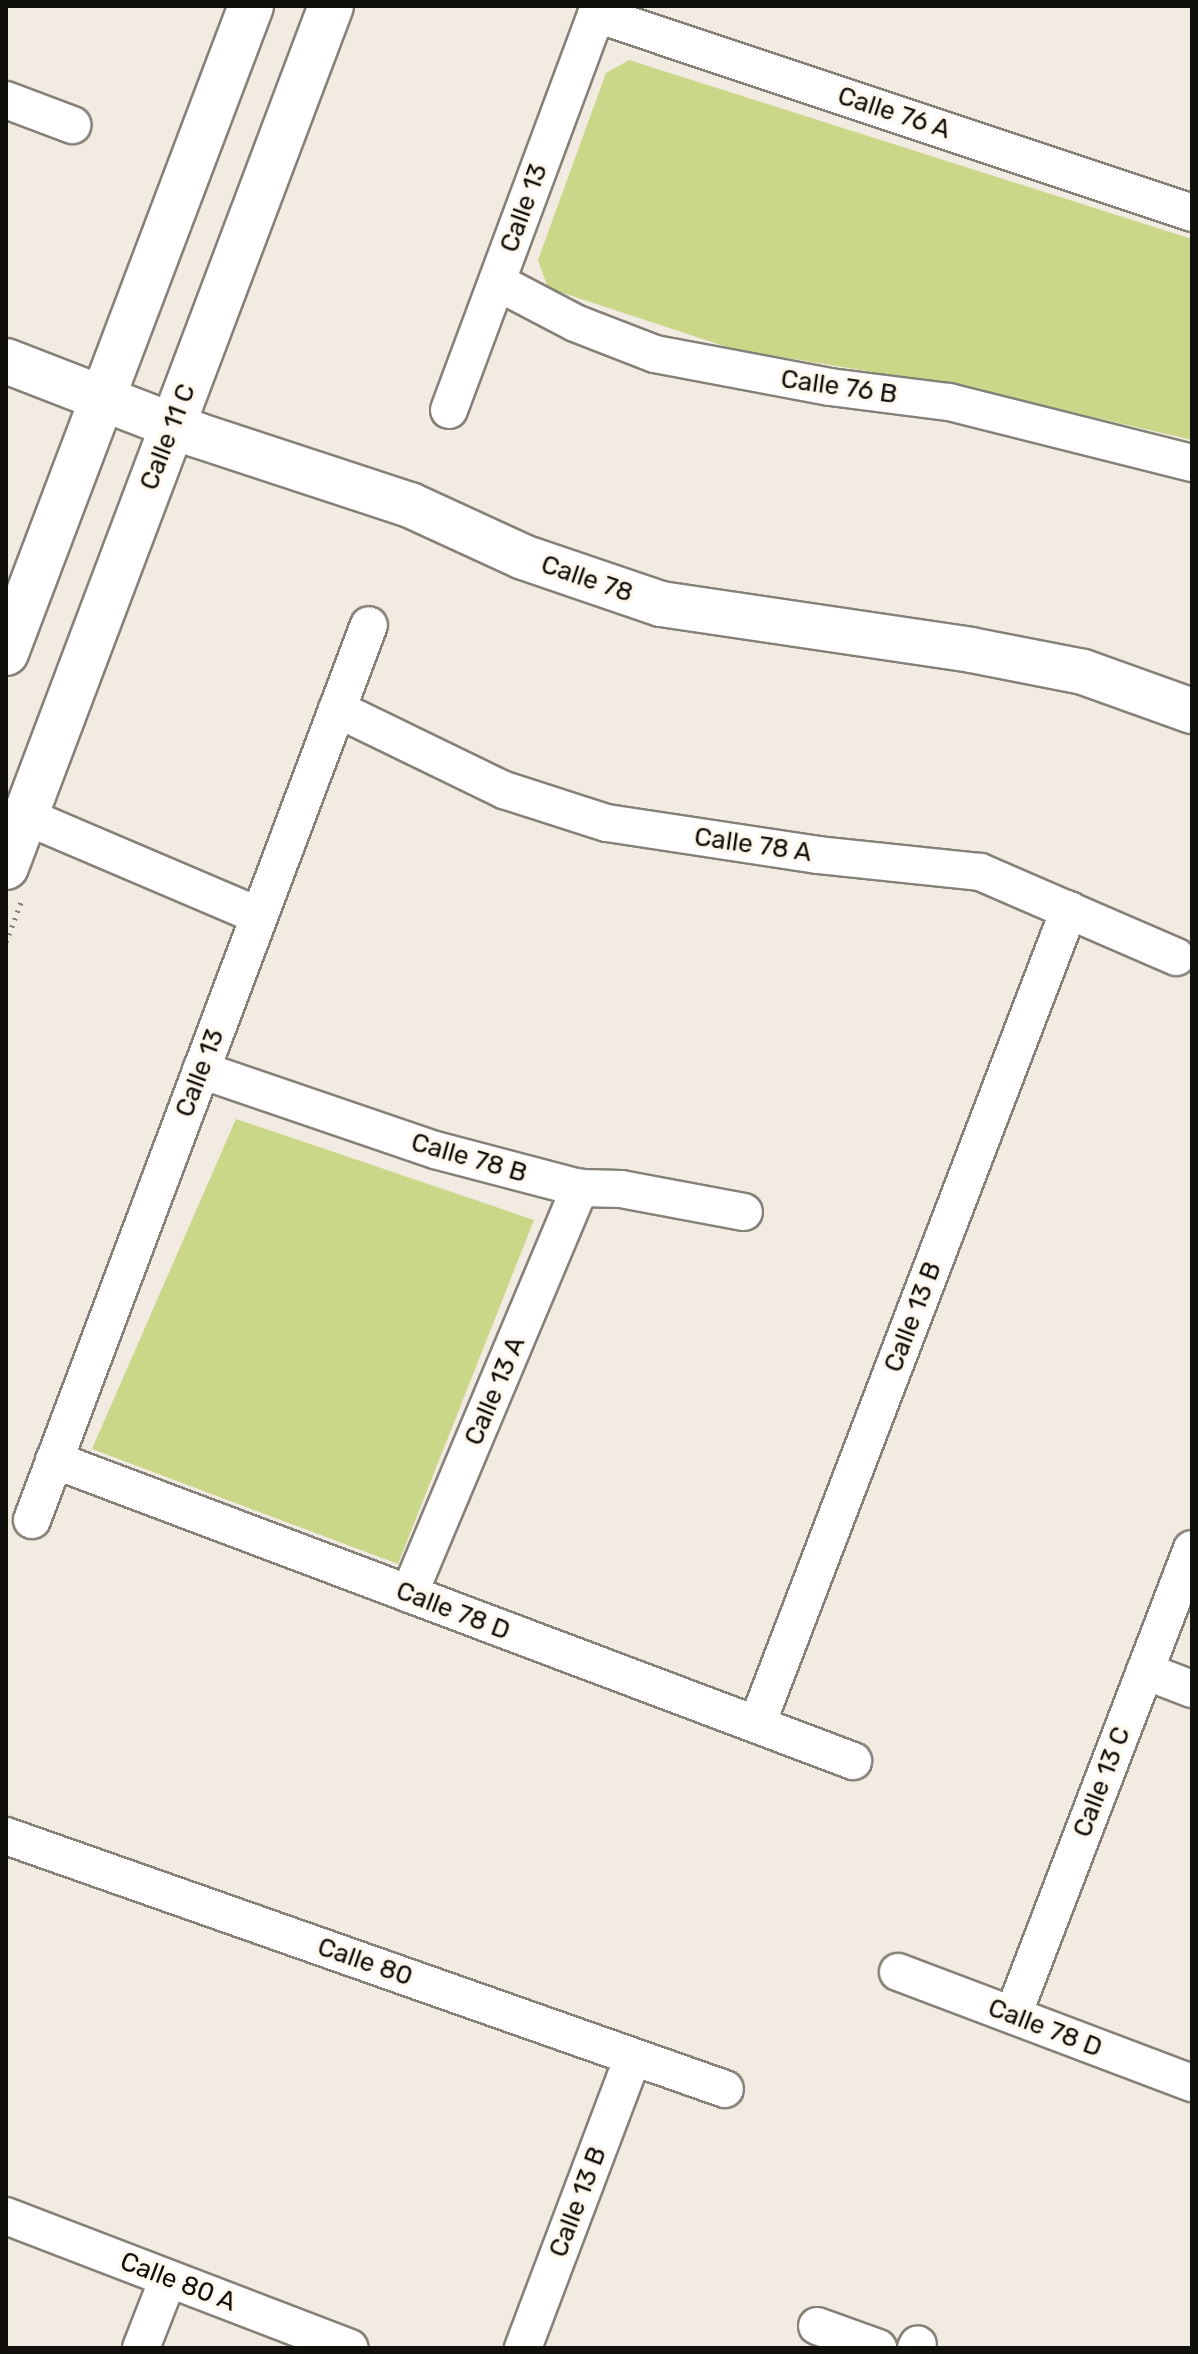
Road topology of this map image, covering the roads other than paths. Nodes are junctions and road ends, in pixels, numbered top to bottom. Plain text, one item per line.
1 (251, 6) edge
2 (331, 6) edge
3 (597, 10) edge
4 (6, 100) edge
5 (72, 125) dead end
6 (1192, 213) edge
7 (497, 282) junction
8 (6, 361) edge
9 (103, 397) junction
10 (449, 410) dead end
11 (172, 426) junction
12 (1192, 463) edge
13 (369, 625) dead end
14 (6, 653) edge
15 (337, 709) junction
16 (1192, 711) edge
17 (25, 816) junction
18 (6, 867) edge
19 (1069, 910) junction
20 (259, 916) junction
21 (1176, 957) dead end
22 (201, 1070) junction
23 (580, 1188) junction
24 (744, 1212) dead end
25 (54, 1460) junction
26 (32, 1520) dead end
27 (1192, 1549) edge
28 (409, 1594) junction
29 (1145, 1671) junction
30 (1192, 1689) edge
31 (757, 1724) junction
32 (853, 1761) dead end
33 (6, 1836) edge
34 (898, 1972) dead end
35 (1013, 2015) junction
36 (633, 2057) junction
37 (1192, 2083) edge
38 (725, 2089) dead end
39 (6, 2216) edge
40 (168, 2279) junction
41 (817, 2326) dead end
42 (141, 2348) edge
43 (350, 2348) edge
44 (523, 2348) edge
45 (878, 2348) edge

1 - 9 main road
2 - 11 main road, Calle 11 C
3 - 6 street, Calle 76 A
3 - 7 street, Calle 13
4 - 5 street
7 - 10 street, Calle 13
7 - 12 street, Calle 76 B
8 - 9 main road, Calle 78
9 - 11 main road, Calle 78
9 - 14 main road
11 - 16 main road, Calle 78
11 - 17 main road, Calle 11 C
13 - 15 street, Calle 13
15 - 19 street, Calle 78 A
15 - 20 street, Calle 13
17 - 18 main road, Calle 11 C
17 - 20 street
19 - 21 street, Calle 78 A
19 - 31 street, Calle 13 B
20 - 22 street, Calle 13
22 - 23 street, Calle 78 B
22 - 25 street, Calle 13
23 - 24 street, Calle 78 B
23 - 28 street, Calle 13 A
25 - 26 street, Calle 13
25 - 28 street, Calle 78 D
27 - 29 street, Calle 13 C
28 - 31 street, Calle 78 D
29 - 30 street
29 - 35 street, Calle 13 C
31 - 32 street, Calle 78 D
33 - 36 street, Calle 80
34 - 35 street, Calle 78 D
35 - 37 street, Calle 78 D
36 - 38 street, Calle 80
36 - 44 street, Calle 13 B
39 - 40 street, Calle 80 A
40 - 42 street
40 - 43 street, Calle 80 A
41 - 45 street

